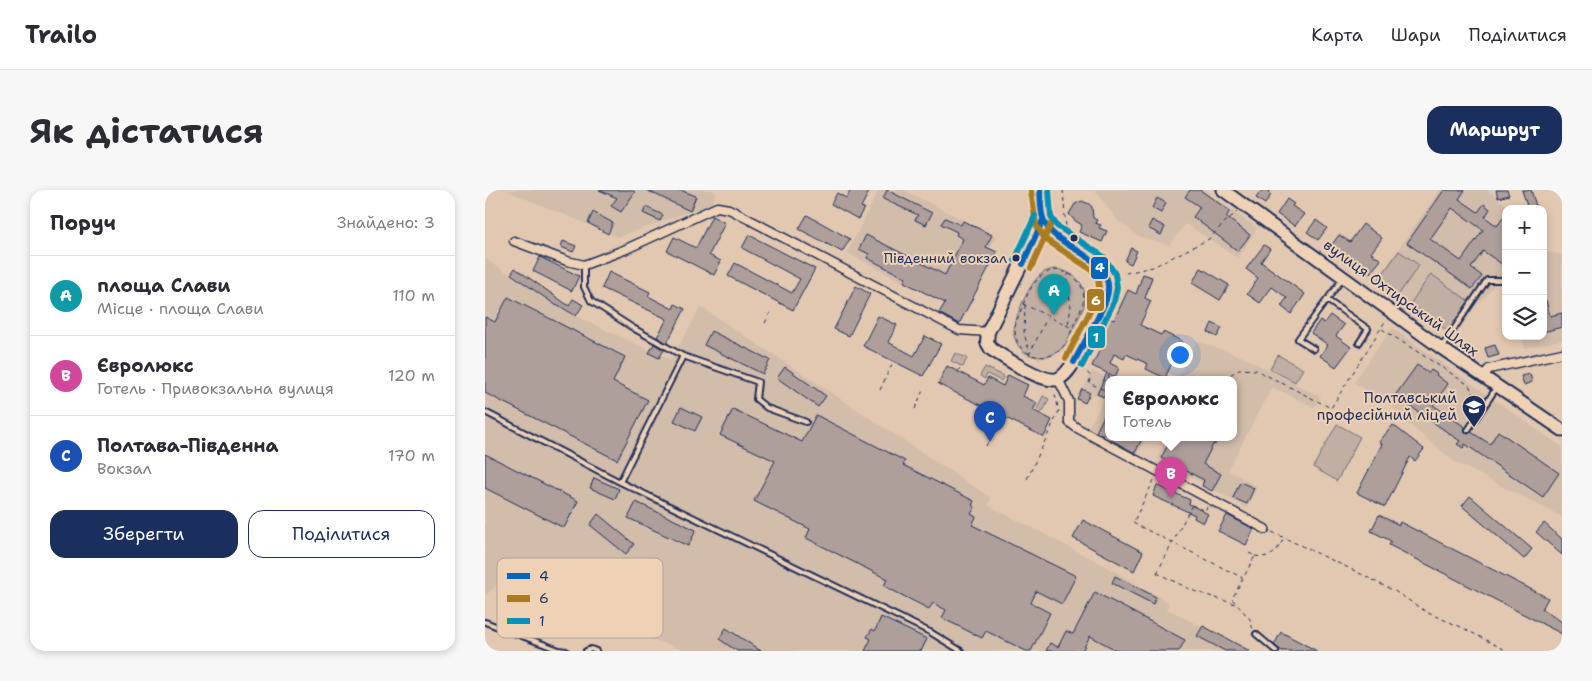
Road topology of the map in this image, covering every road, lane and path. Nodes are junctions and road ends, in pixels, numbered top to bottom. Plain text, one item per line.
1 (1040, 190) edge
2 (1063, 190) edge
3 (1223, 190) edge
4 (1240, 210) dead end
5 (1043, 220) junction
6 (1067, 233) dead end
7 (514, 241) dead end
8 (584, 265) junction
9 (1069, 272) junction
10 (1126, 273) dead end
11 (1344, 276) junction
12 (1067, 278) junction
13 (1502, 280) edge
14 (1327, 300) junction
15 (1024, 304) junction
16 (771, 311) dead end
17 (1048, 316) junction
18 (1385, 322) dead end
19 (765, 323) dead end
20 (1068, 326) junction
21 (1073, 328) junction
22 (1381, 328) junction
23 (988, 332) junction
24 (930, 338) dead end
25 (935, 340) dead end
26 (1359, 343) dead end
27 (1441, 348) junction
28 (1314, 349) dead end
29 (1030, 354) junction
30 (1562, 354) edge
31 (683, 356) junction
32 (893, 362) dead end
33 (961, 368) dead end
34 (1081, 368) dead end
35 (958, 372) dead end
36 (1484, 375) junction
37 (1228, 376) edge
38 (1056, 385) junction
39 (1498, 385) junction
40 (924, 388) dead end
41 (880, 390) dead end
42 (1105, 390) edge
43 (915, 409) dead end
44 (1481, 411) junction
45 (485, 412) edge
46 (1001, 414) dead end
47 (806, 422) dead end
48 (1469, 430) dead end
49 (1562, 430) edge
50 (1207, 441) edge
51 (1217, 441) edge
52 (986, 446) dead end
53 (1158, 472) junction
54 (1027, 479) dead end
55 (620, 482) junction
56 (1208, 507) dead end
57 (1265, 529) joint
58 (1150, 532) junction
59 (1284, 538) junction
60 (1172, 543) junction
61 (1249, 553) dead end
62 (1255, 556) junction
63 (1243, 578) junction
64 (1235, 604) junction
65 (485, 622) edge
66 (497, 627) edge
67 (1256, 634) joint
68 (527, 638) edge
69 (566, 651) edge
70 (586, 651) edge
71 (597, 651) edge
72 (961, 651) edge
73 (1276, 651) edge
74 (1507, 651) edge

1 - 5 main road
2 - 6 path
3 - 11 main road, вулиця Охтирський Шлях
4 - 10 path
5 - 23 main road
5 - 38 main road
7 - 8 street
8 - 23 street
8 - 31 lane
9 - 12 path
9 - 15 path
9 - 21 path
11 - 14 lane
11 - 27 main road, вулиця Охтирський Шлях
12 - 17 path
12 - 20 path
13 - 27 lane
14 - 26 lane
14 - 28 lane
15 - 17 path
15 - 29 path
15 - 29 path
16 - 19 path
17 - 20 path
17 - 29 path
18 - 22 path
20 - 21 path
21 - 29 path
22 - 37 path
22 - 44 path
23 - 38 main road
24 - 25 path
27 - 36 main road, вулиця Охтирський Шлях
30 - 36 street
31 - 47 lane
31 - 55 lane
32 - 41 path
33 - 35 path
34 - 42 path
36 - 39 main road, вулиця Охтирський Шлях
38 - 53 street
38 - 54 path
39 - 44 lane
39 - 49 main road, вулиця Охтирський Шлях
40 - 43 path
44 - 48 lane
45 - 55 lane
46 - 52 path
50 - 51 path
53 - 57 street
53 - 58 path
55 - 72 lane
56 - 60 path, bridge
57 - 59 path
58 - 60 path
58 - 63 path
59 - 62 path
59 - 74 path
60 - 64 path, bridge
61 - 62 path
62 - 63 path
63 - 64 path
64 - 67 path
65 - 66 lane
67 - 73 lane
68 - 69 lane
70 - 71 lane

